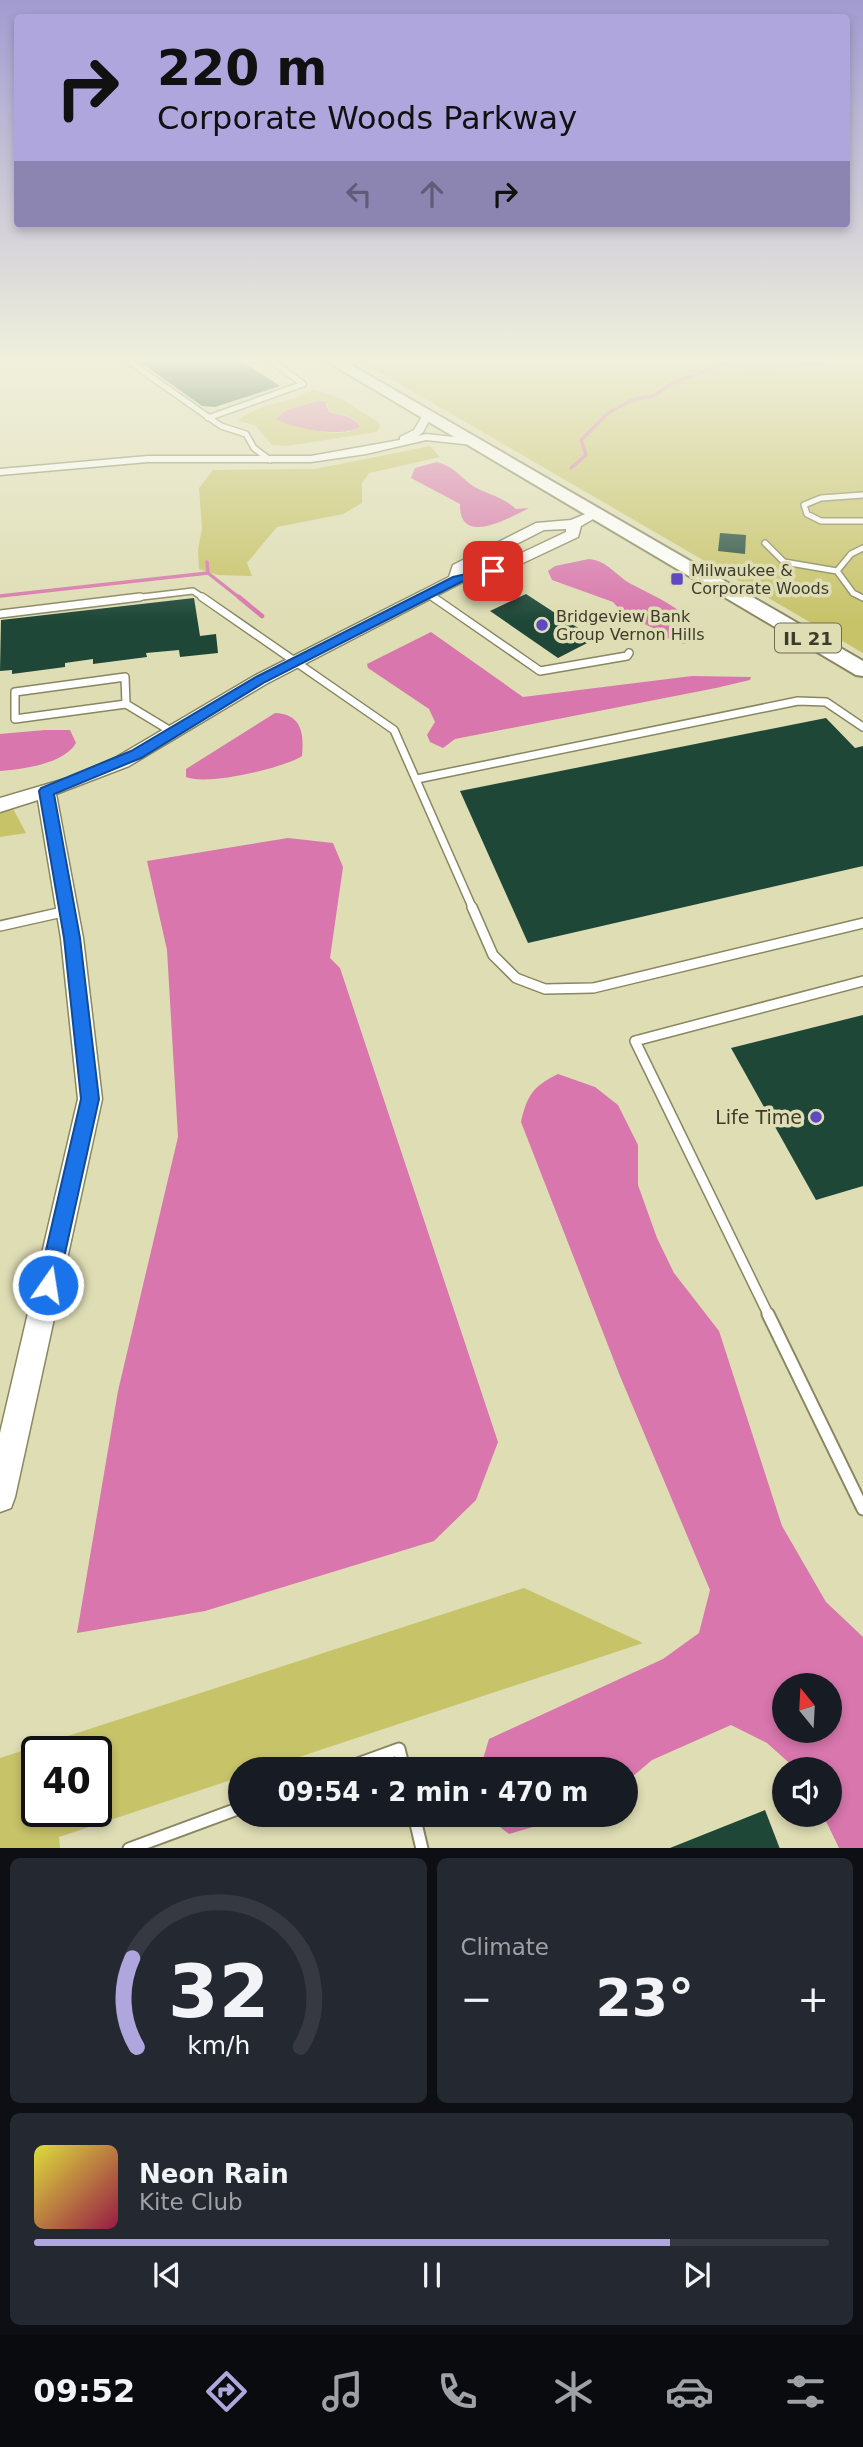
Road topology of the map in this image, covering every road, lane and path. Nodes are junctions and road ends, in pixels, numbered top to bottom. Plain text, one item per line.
1 (254, 448) edge
2 (372, 448) edge
3 (484, 448) edge
4 (270, 460) junction
5 (0, 471) edge
6 (863, 495) edge
7 (595, 514) junction
8 (863, 521) edge
9 (765, 543) dead end
10 (863, 548) edge
11 (837, 571) junction
12 (428, 594) junction
13 (863, 598) edge
14 (0, 614) edge
15 (629, 653) dead end
16 (294, 662) junction
17 (863, 670) edge
18 (126, 704) junction
19 (863, 727) edge
20 (174, 733) junction
21 (418, 779) junction
22 (46, 791) junction
23 (0, 804) edge
24 (67, 911) junction
25 (863, 923) edge
26 (0, 926) edge
27 (863, 981) edge
28 (0, 1497) edge
29 (863, 1509) edge
30 (377, 1757) edge
31 (401, 1757) edge
32 (228, 1812) edge
33 (417, 1827) edge
34 (132, 1848) edge
35 (422, 1848) edge

1 - 4 lane
2 - 4 street
3 - 7 main road, IL 21
4 - 5 street
6 - 8 lane
7 - 12 street
7 - 17 main road, IL 21
9 - 11 lane
10 - 11 lane
11 - 13 lane
12 - 15 lane
12 - 16 street
14 - 16 lane
16 - 20 street
16 - 21 lane
18 - 18 lane
18 - 20 lane
19 - 21 lane
20 - 22 street
21 - 25 lane
22 - 23 street
22 - 24 street
24 - 26 lane
24 - 28 street
27 - 29 lane
30 - 31 lane
32 - 34 lane
33 - 35 lane

